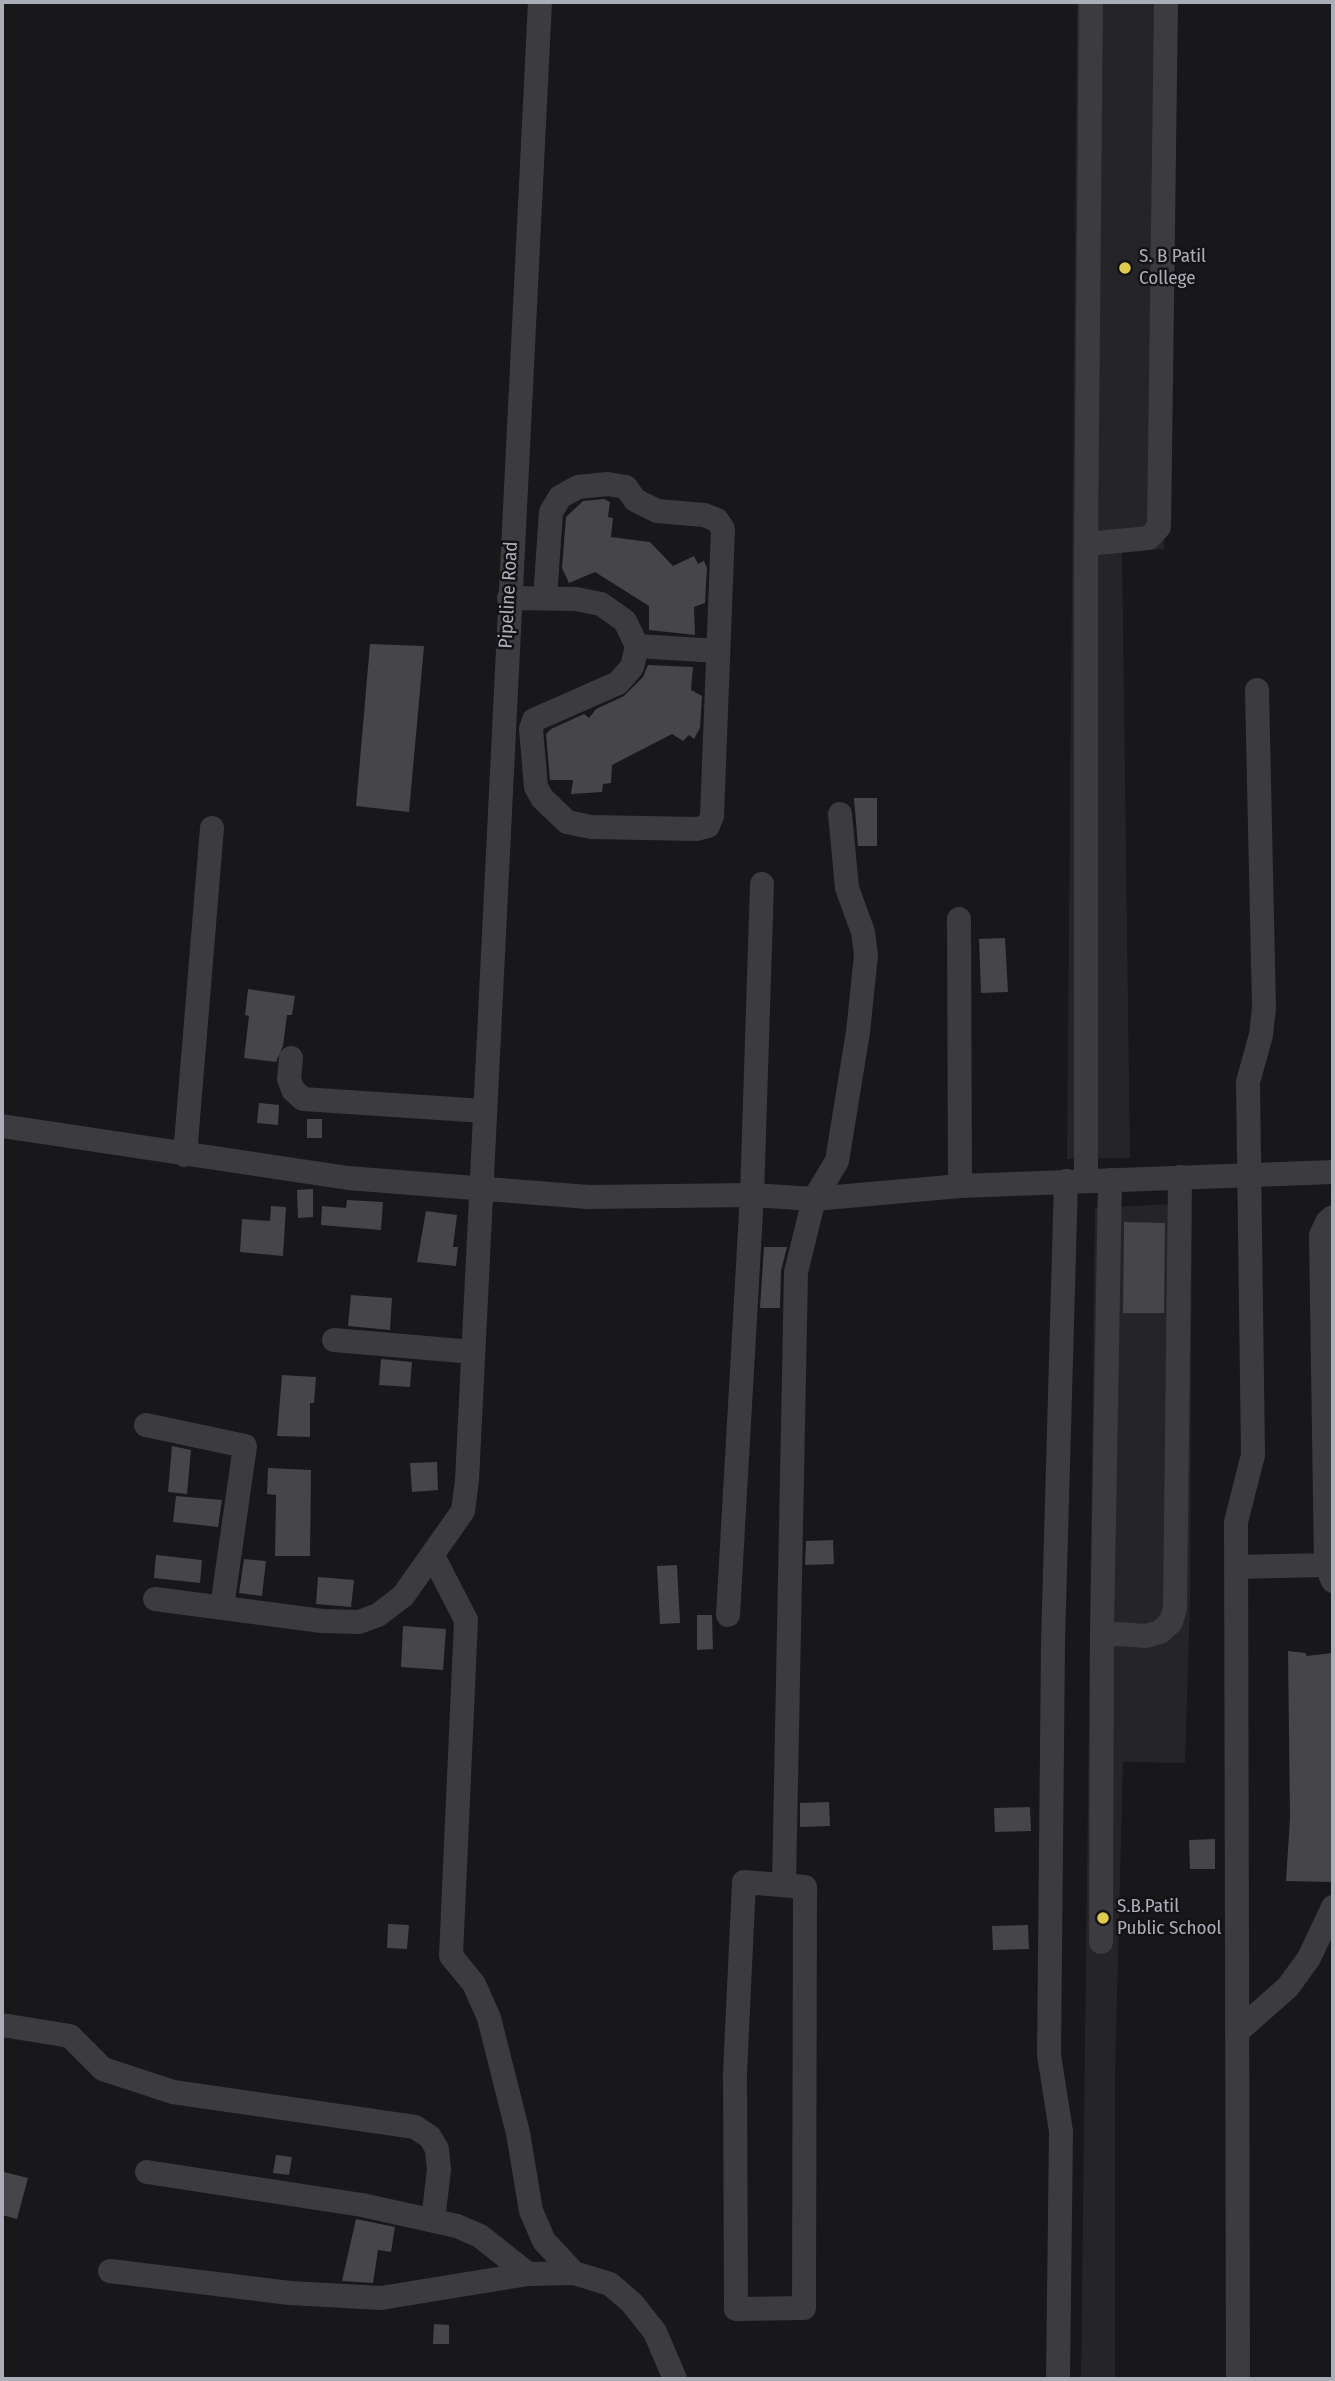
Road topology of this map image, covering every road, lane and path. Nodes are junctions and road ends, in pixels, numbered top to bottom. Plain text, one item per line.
1 (540, 2) edge
2 (1091, 2) edge
3 (1166, 2) edge
4 (1086, 544) junction
5 (509, 598) junction
6 (545, 598) junction
7 (637, 646) junction
8 (718, 651) junction
9 (1257, 690) dead end
10 (840, 814) dead end
11 (212, 828) dead end
12 (762, 884) dead end
13 (959, 919) dead end
14 (291, 1058) dead end
15 (484, 1111) junction
16 (2, 1126) edge
17 (185, 1155) junction
18 (1333, 1172) edge
19 (1250, 1175) junction
20 (1180, 1177) junction
21 (1087, 1180) junction
22 (960, 1186) junction
23 (480, 1188) junction
24 (752, 1195) junction
25 (814, 1199) junction
26 (1333, 1217) edge
27 (334, 1340) dead end
28 (473, 1352) junction
29 (146, 1425) dead end
30 (433, 1556) junction
31 (1236, 1567) junction
32 (1330, 1573) edge
33 (155, 1598) dead end
34 (222, 1608) junction
35 (728, 1615) dead end
36 (1102, 1633) junction
37 (784, 1885) junction
38 (1333, 1907) edge
39 (1101, 1942) dead end
40 (2, 2025) edge
41 (1237, 2032) junction
42 (147, 2172) dead end
43 (433, 2220) junction
44 (110, 2271) dead end
45 (574, 2273) junction
46 (528, 2274) junction
47 (675, 2379) edge
48 (1058, 2379) edge
49 (1238, 2379) edge

1 - 5 street, Pipeline Road
2 - 4 street
3 - 4 street
4 - 21 street
5 - 6 street
5 - 15 street, Pipeline Road
6 - 7 street
6 - 8 street
7 - 8 street
7 - 8 street
9 - 19 street
10 - 25 street
11 - 17 street
12 - 24 street
13 - 22 street
14 - 15 street
15 - 23 street, Pipeline Road
16 - 17 street
17 - 23 street
18 - 19 street
19 - 20 street
19 - 31 street
20 - 21 street
20 - 36 street
21 - 22 street
21 - 36 street
21 - 48 street
22 - 25 street
23 - 24 street
23 - 28 street, Pipeline Road
24 - 25 street
24 - 35 street
25 - 37 street
26 - 32 street
27 - 28 street
28 - 30 street, Pipeline Road
29 - 34 street
30 - 34 street, Pipeline Road
30 - 45 street
31 - 32 street
31 - 41 street
33 - 34 street, Pipeline Road
36 - 39 street
37 - 37 street
38 - 41 street
40 - 43 street
41 - 49 street
42 - 43 street
43 - 46 street
44 - 46 street
45 - 46 street
45 - 47 street

